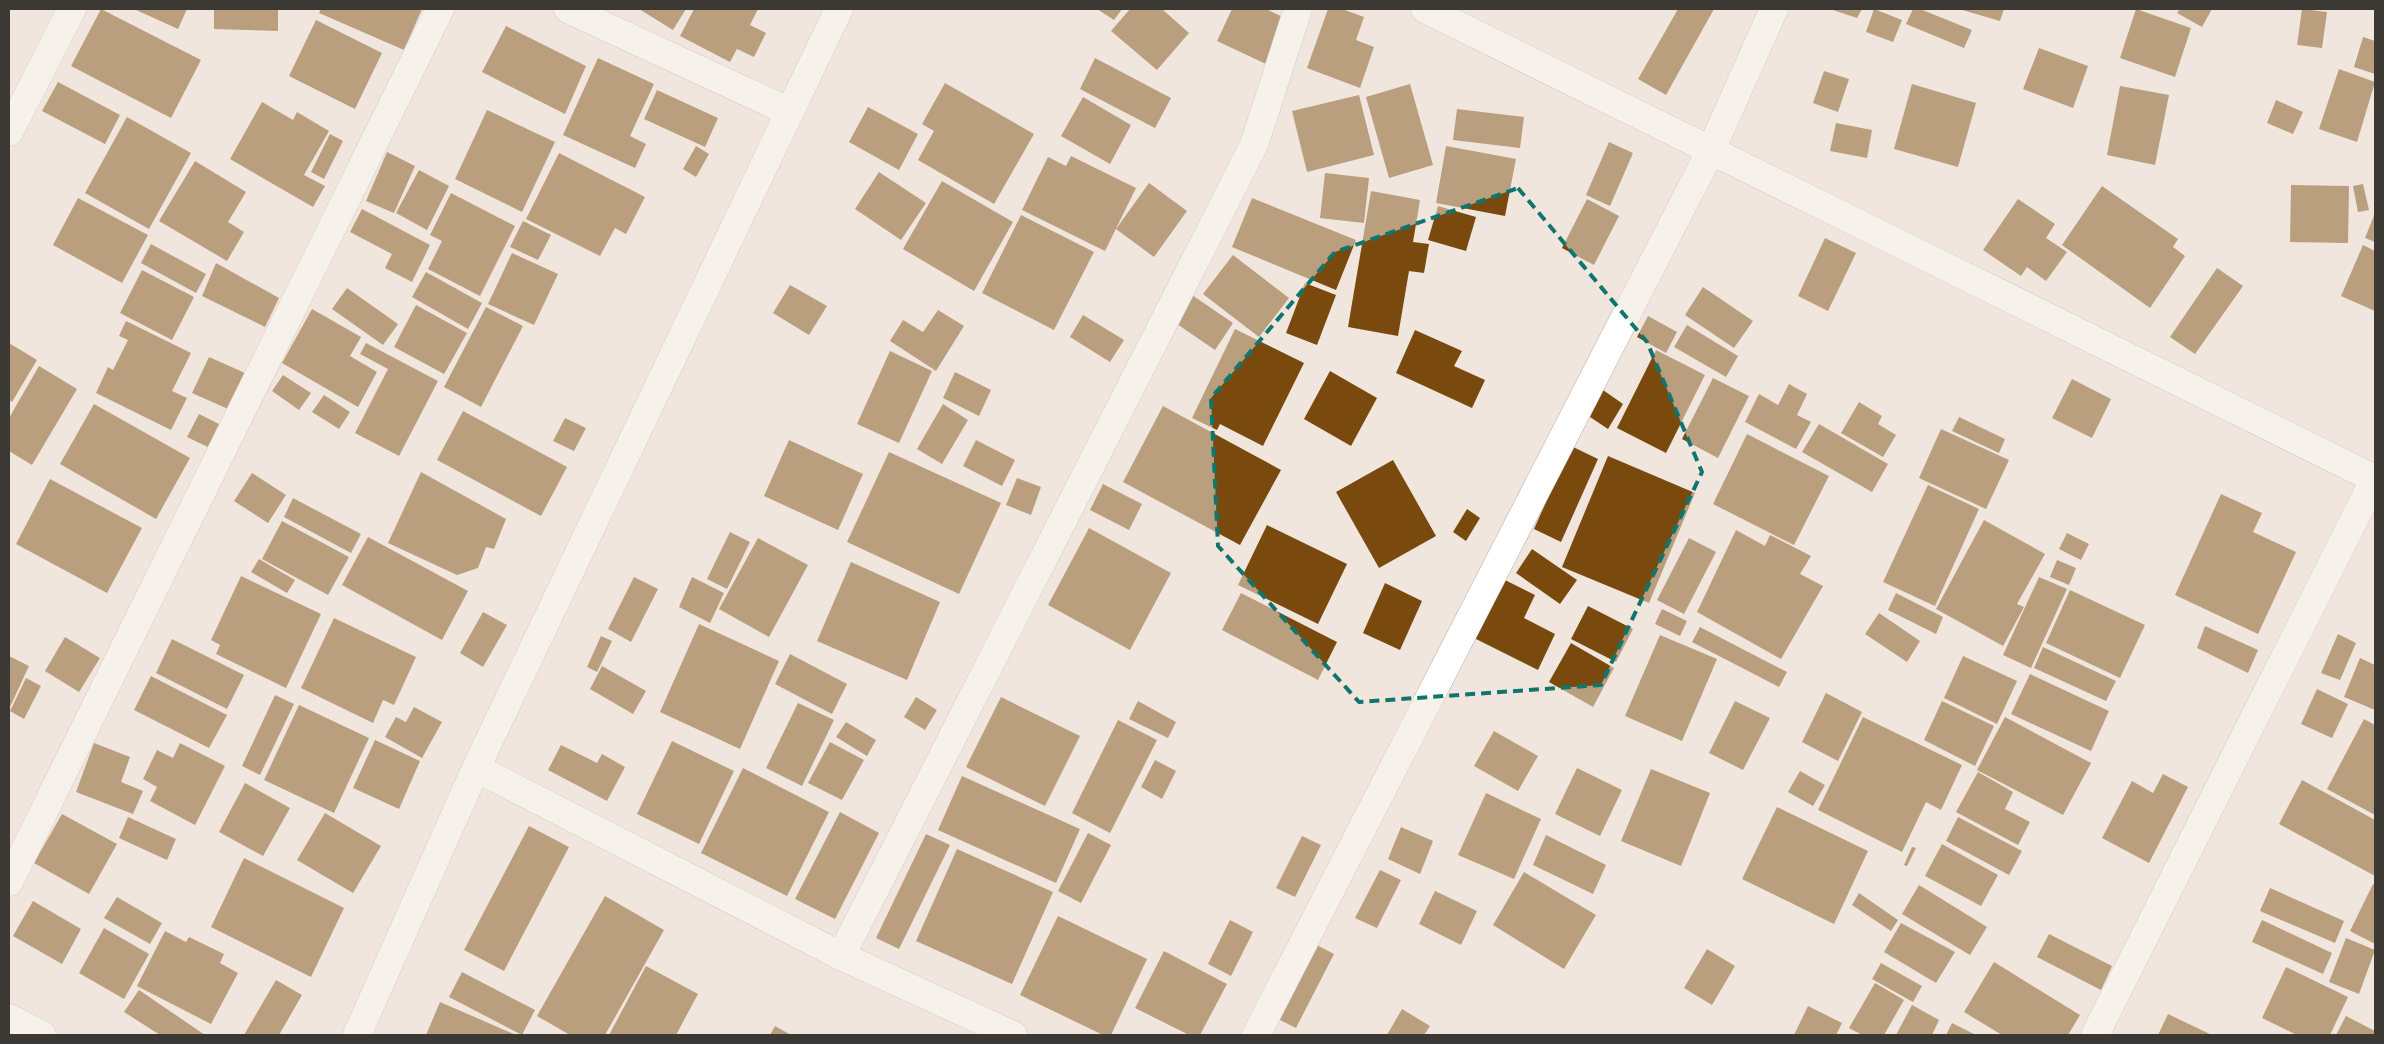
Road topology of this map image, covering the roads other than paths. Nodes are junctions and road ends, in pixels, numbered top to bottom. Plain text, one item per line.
1 (72, 9) edge
2 (440, 9) edge
3 (568, 9) edge
4 (839, 9) edge
5 (1298, 9) edge
6 (1425, 9) edge
7 (1774, 9) edge
8 (790, 112) junction
9 (9, 132) edge
10 (1711, 150) junction
11 (2375, 478) edge
12 (476, 768) junction
13 (9, 882) edge
14 (841, 956) junction
15 (9, 1018) edge
16 (42, 1035) edge
17 (357, 1035) edge
18 (1013, 1035) edge
19 (1256, 1035) edge
20 (2095, 1035) edge

1 - 9 street
2 - 13 street
3 - 8 street
4 - 8 street
5 - 14 street
6 - 10 street
7 - 10 street
8 - 12 street
10 - 11 street
10 - 19 street
11 - 20 street
12 - 14 street
12 - 17 street
14 - 18 street
15 - 16 street

